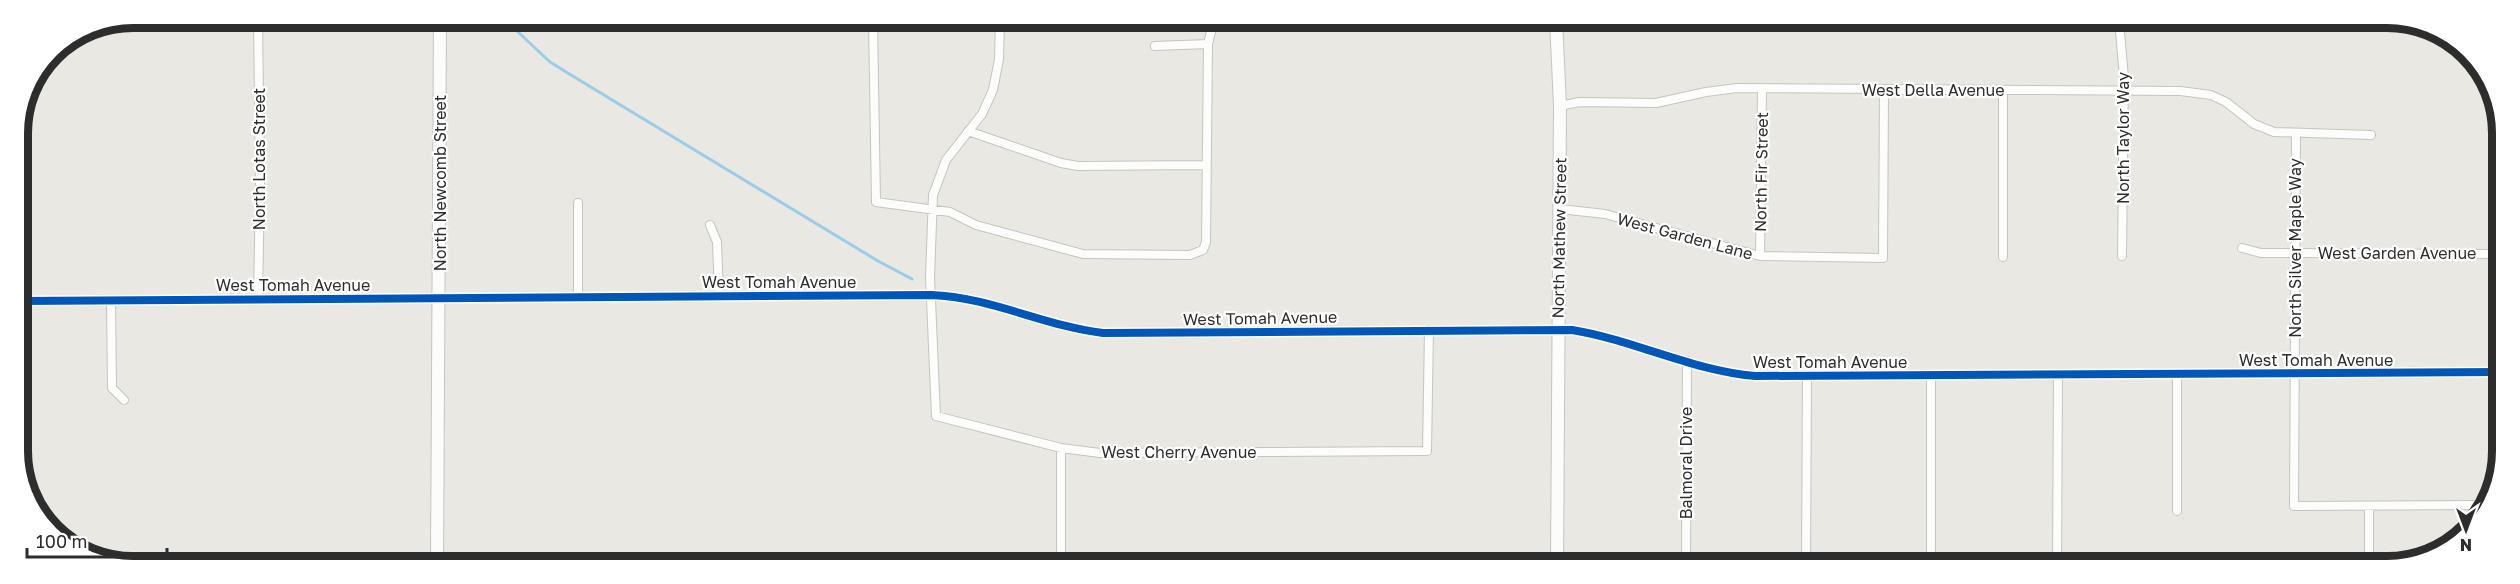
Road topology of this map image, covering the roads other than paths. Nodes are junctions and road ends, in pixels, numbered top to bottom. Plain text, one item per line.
1 (1556, 28) edge
2 (2119, 28) edge
3 (258, 29) edge
4 (440, 29) edge
5 (873, 29) edge
6 (999, 29) edge
7 (1212, 29) edge
8 (1208, 44) junction
9 (1155, 46) dead end
10 (1762, 89) junction
11 (1884, 90) junction
12 (2003, 90) junction
13 (2123, 90) junction
14 (1560, 106) junction
15 (968, 131) junction
16 (2296, 134) junction
17 (2371, 135) dead end
18 (1206, 165) junction
19 (578, 203) dead end
20 (932, 208) junction
21 (1560, 209) junction
22 (710, 225) dead end
23 (2242, 248) dead end
24 (2295, 253) junction
25 (2492, 254) edge
26 (1760, 256) junction
27 (2122, 256) dead end
28 (2003, 257) dead end
29 (931, 295) junction
30 (719, 296) junction
31 (578, 297) junction
32 (439, 298) junction
33 (258, 299) junction
34 (28, 300) edge
35 (111, 300) junction
36 (1558, 329) junction
37 (1429, 330) junction
38 (1687, 361) junction
39 (2492, 372) edge
40 (2058, 374) junction
41 (2177, 374) junction
42 (2295, 374) junction
43 (1931, 375) junction
44 (1807, 376) junction
45 (124, 400) dead end
46 (1061, 448) junction
47 (2476, 505) edge
48 (2368, 506) junction
49 (2177, 511) dead end
50 (1557, 555) edge
51 (1686, 555) edge
52 (1806, 555) edge
53 (1931, 555) edge
54 (2057, 555) edge
55 (2369, 555) edge
56 (437, 556) edge
57 (1061, 556) edge

1 - 14 main road, North Mathew Street
2 - 13 street, North Taylor Way
3 - 33 street, North Lotas Street
4 - 32 main road, North Newcomb Street
5 - 20 street
6 - 15 street
7 - 8 street
8 - 9 street
8 - 18 street
10 - 11 street, West Della Avenue
10 - 14 street, West Della Avenue
10 - 26 street, North Fir Street
11 - 12 street, West Della Avenue
11 - 26 street, West Garden Lane
12 - 13 street, West Della Avenue
12 - 28 street
13 - 16 street, West Della Avenue
13 - 27 street, North Taylor Way
14 - 21 main road, North Mathew Street
15 - 18 street
15 - 20 street
16 - 17 street, West Della Avenue
16 - 24 street, North Silver Maple Way
18 - 20 street
19 - 31 street
20 - 29 street
21 - 26 street, West Garden Lane
21 - 36 main road, North Mathew Street
22 - 30 street
23 - 24 street, West Garden Avenue
24 - 25 street, West Garden Avenue
24 - 42 street, North Silver Maple Way
29 - 30 street, West Tomah Avenue
29 - 37 street, West Tomah Avenue
29 - 46 street, West Cherry Avenue
30 - 31 street, West Tomah Avenue
31 - 32 street, West Tomah Avenue
32 - 33 street, West Tomah Avenue
32 - 56 main road, North Newcomb Street
33 - 35 street, West Tomah Avenue
34 - 35 street, West Tomah Avenue
35 - 45 street
36 - 37 street, West Tomah Avenue
36 - 38 street, West Tomah Avenue
36 - 50 main road, North Mathew Street
37 - 46 street, West Cherry Avenue
38 - 44 street, West Tomah Avenue
38 - 51 street, Balmoral Drive
39 - 42 street, West Tomah Avenue
40 - 41 street, West Tomah Avenue
40 - 43 street, West Tomah Avenue
40 - 54 street
41 - 42 street, West Tomah Avenue
41 - 49 street
42 - 48 street, North Silver Maple Way
43 - 44 street, West Tomah Avenue
43 - 53 street
44 - 52 street
46 - 57 street
47 - 48 street
48 - 55 street

